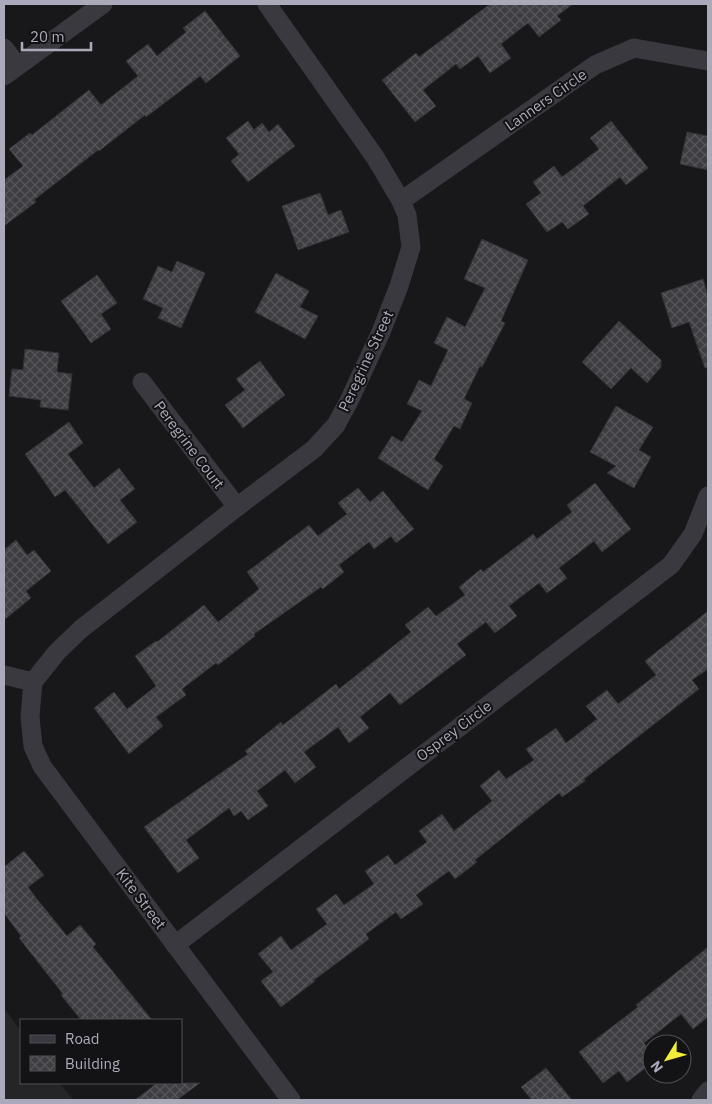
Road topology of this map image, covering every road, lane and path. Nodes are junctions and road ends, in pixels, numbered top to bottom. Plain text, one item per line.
1 (103, 4) edge
2 (267, 4) edge
3 (4, 48) edge
4 (708, 61) edge
5 (11, 71) edge
6 (401, 202) junction
7 (142, 382) dead end
8 (708, 496) edge
9 (237, 507) junction
10 (4, 675) edge
11 (33, 682) junction
12 (175, 945) junction
13 (708, 1091) edge
14 (291, 1100) edge
15 (701, 1100) edge

1 - 5 street
2 - 6 street, Peregrine Street
3 - 5 street
4 - 6 street, Lanners Circle
6 - 9 street, Peregrine Street
7 - 9 street, Peregrine Court
8 - 12 street, Osprey Circle
9 - 11 street, Peregrine Street
10 - 11 street
11 - 12 street, Kite Street
12 - 14 street, Kite Street
13 - 15 street

